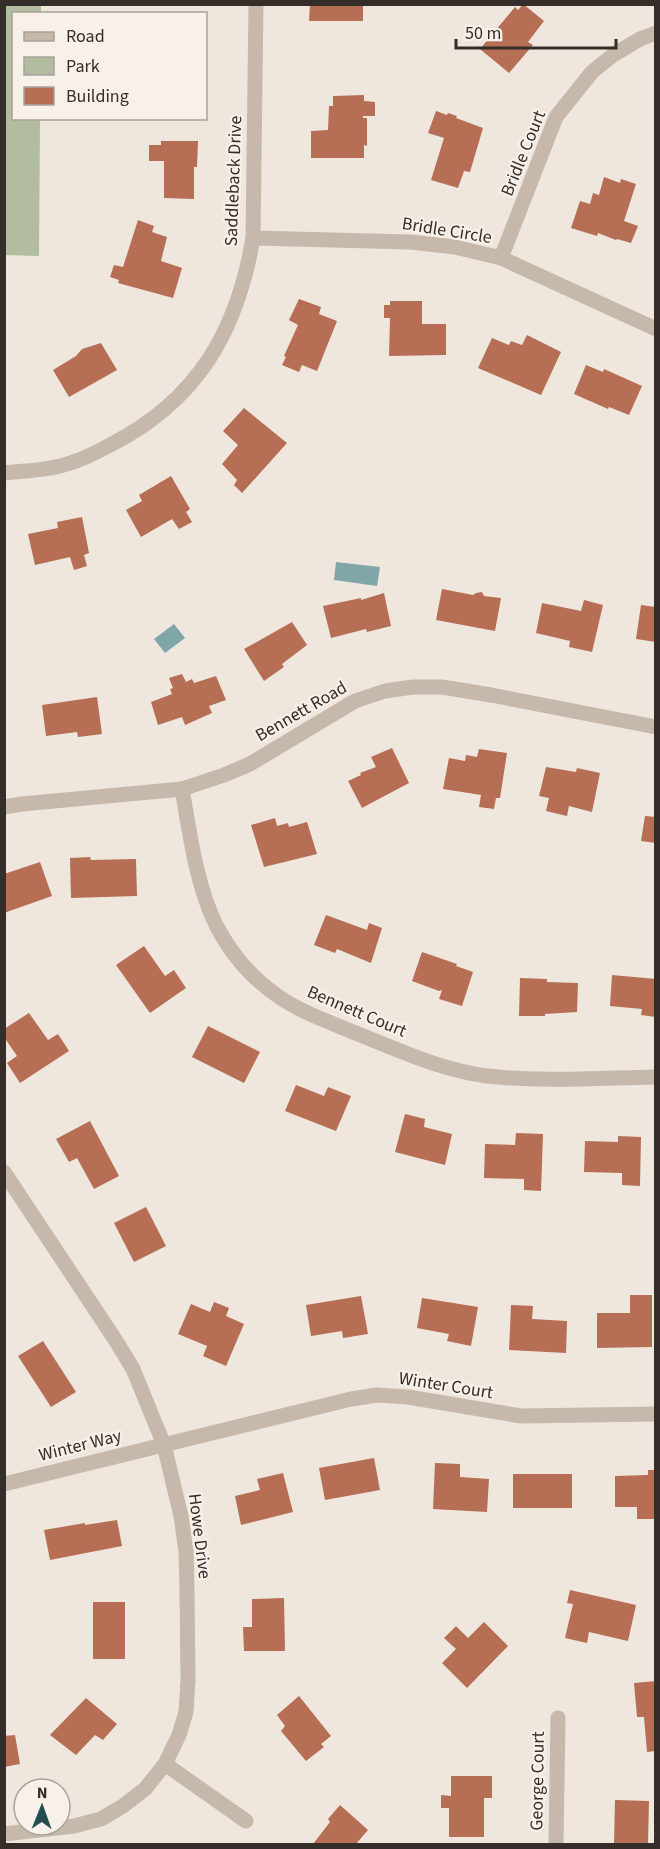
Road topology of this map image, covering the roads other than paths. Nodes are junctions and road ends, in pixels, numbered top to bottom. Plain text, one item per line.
1 (256, 4) edge
2 (656, 33) edge
3 (253, 238) junction
4 (501, 258) junction
5 (656, 329) edge
6 (4, 473) edge
7 (656, 727) edge
8 (182, 789) junction
9 (4, 807) edge
10 (656, 1077) edge
11 (4, 1172) edge
12 (656, 1414) edge
13 (165, 1445) junction
14 (4, 1484) edge
15 (558, 1718) dead end
16 (165, 1764) junction
17 (246, 1821) dead end
18 (4, 1834) edge
19 (556, 1845) edge

1 - 3 street, Saddleback Drive
2 - 4 street, Bridle Court
3 - 4 street, Bridle Circle
3 - 6 street, Saddleback Drive
4 - 5 street, Bridle Circle
7 - 8 street, Bennett Road
8 - 9 street, Bennett Road
8 - 10 street, Bennett Court
11 - 13 street, Howe Drive
12 - 13 street, Winter Court
13 - 14 street, Winter Way
13 - 16 street, Howe Drive
15 - 19 street, George Court
16 - 17 street
16 - 18 street, Howe Drive

